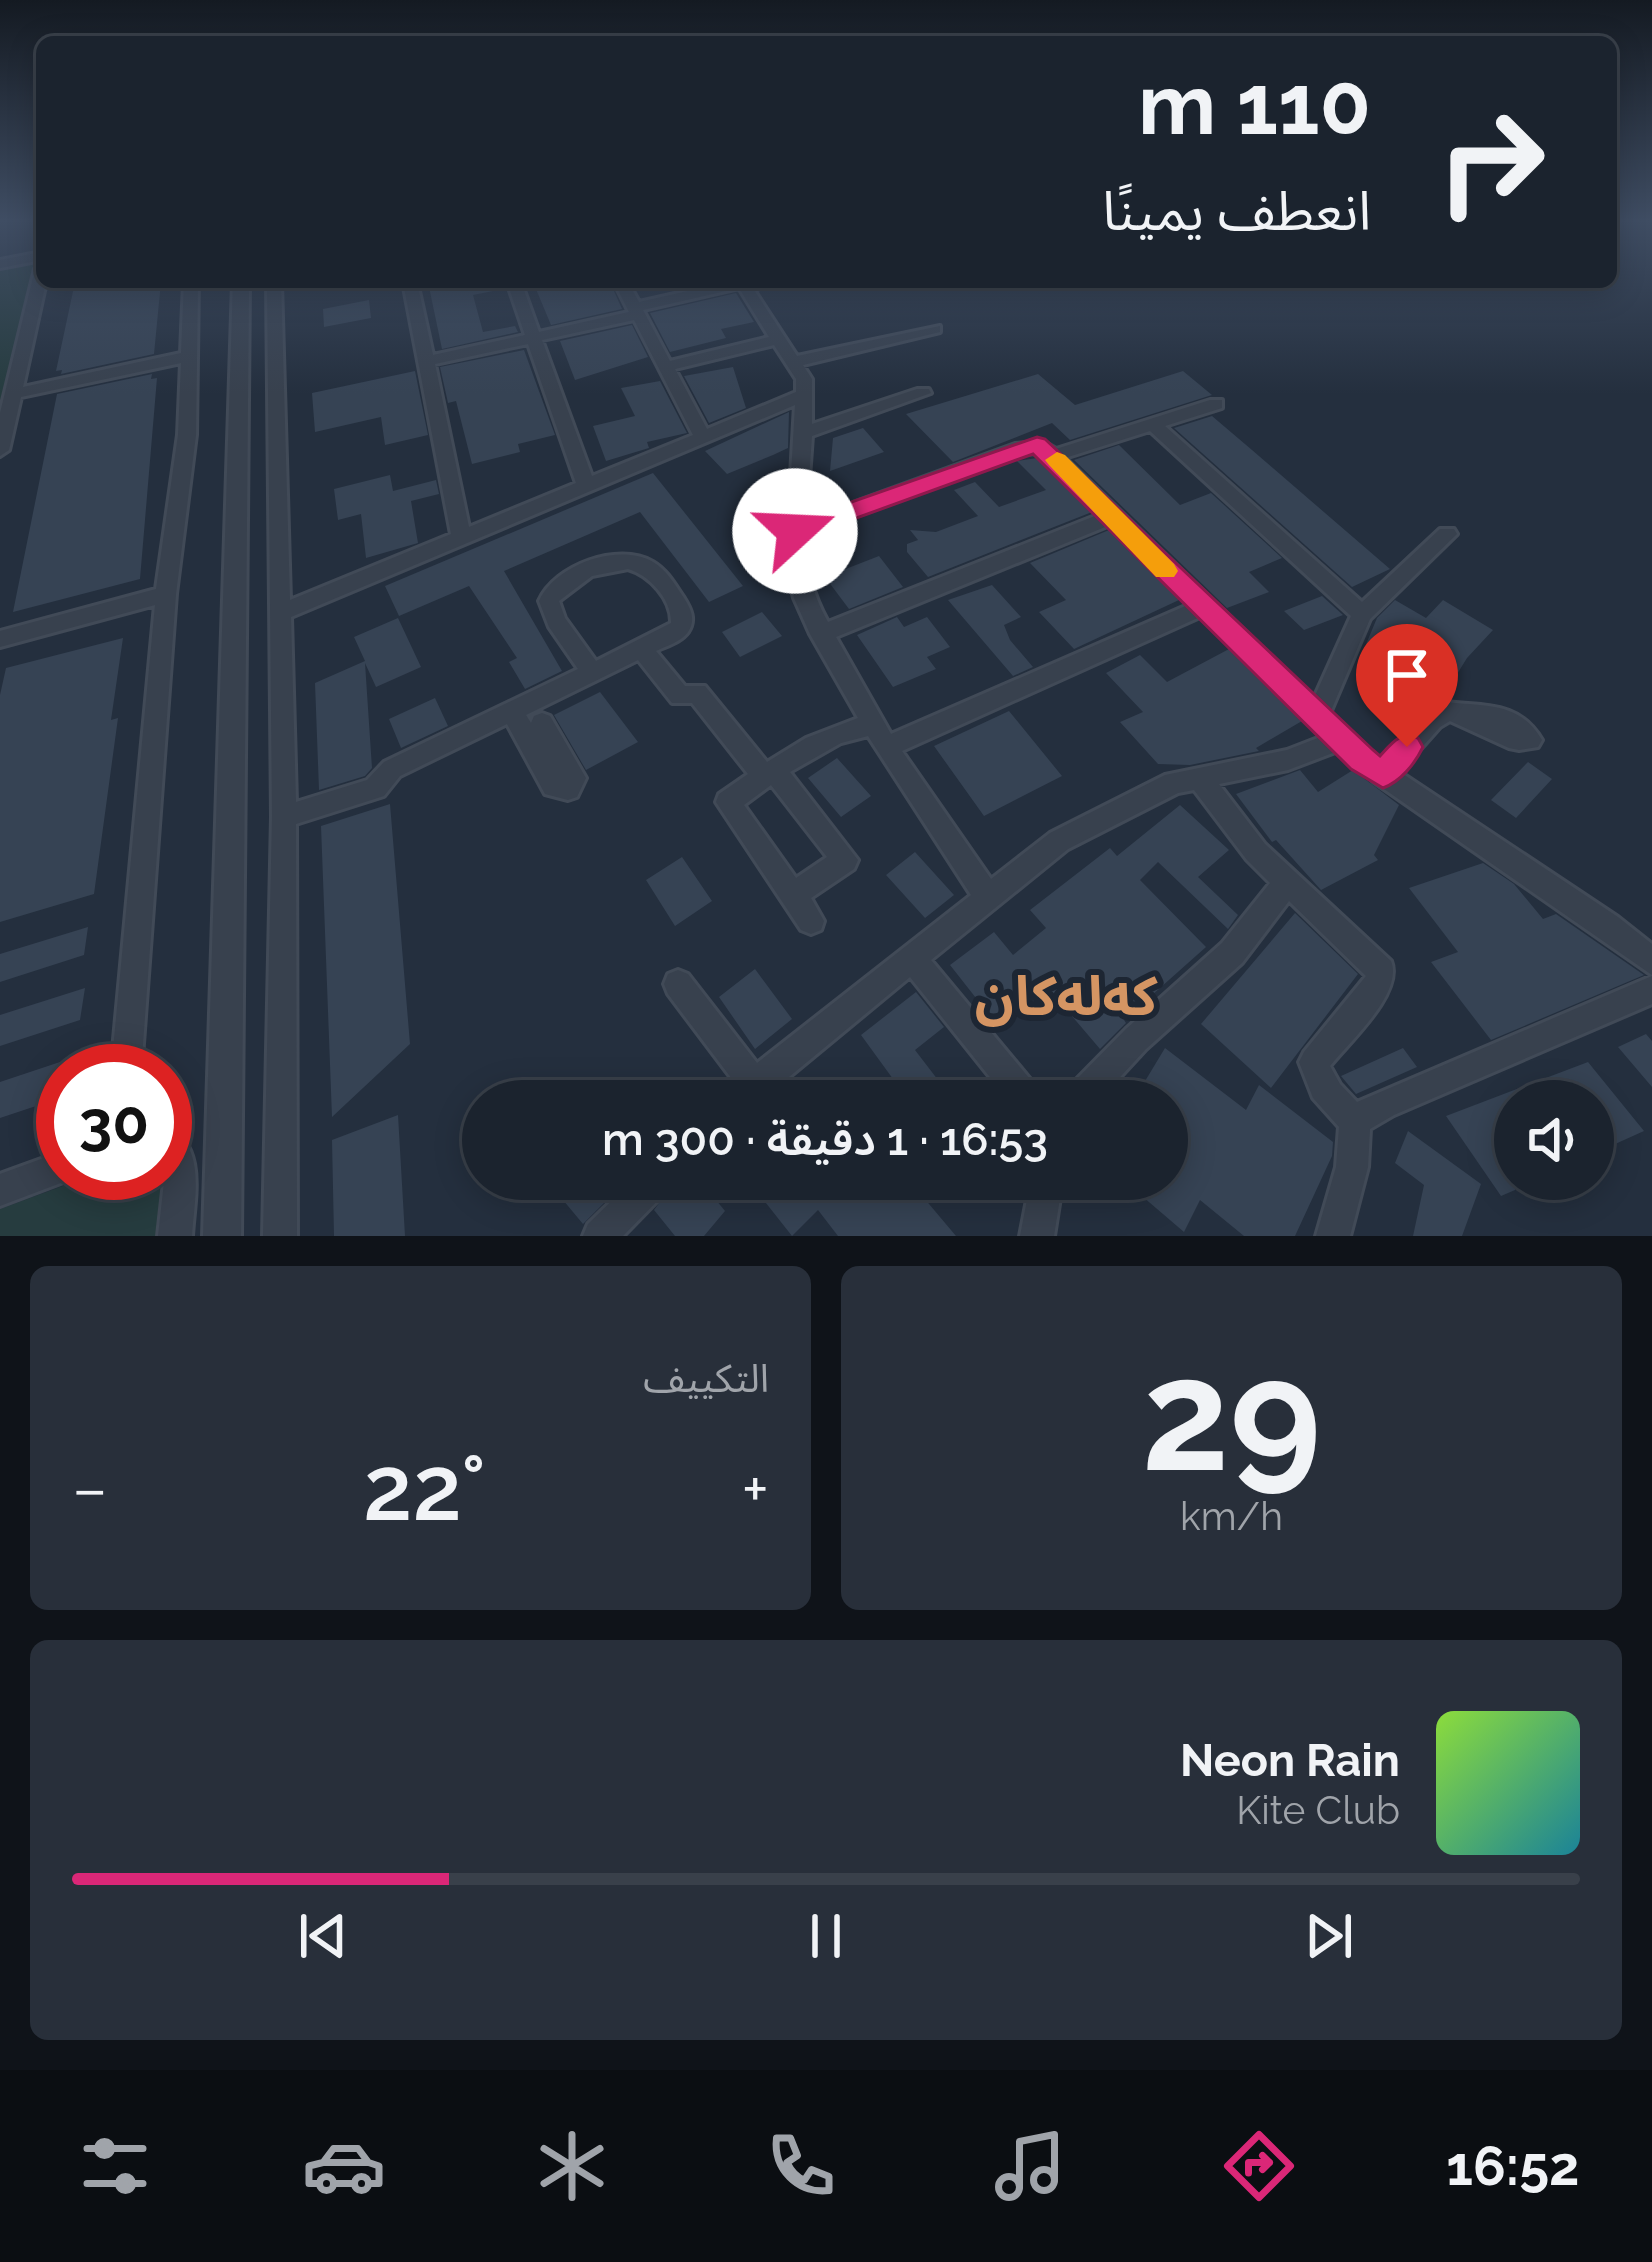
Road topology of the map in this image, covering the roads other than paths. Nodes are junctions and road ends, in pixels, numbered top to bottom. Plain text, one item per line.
1 (39, 288) edge
2 (190, 288) edge
3 (241, 288) edge
4 (274, 288) edge
5 (411, 288) edge
6 (516, 288) edge
7 (624, 288) edge
8 (728, 288) edge
9 (746, 288) edge
10 (635, 312) junction
11 (935, 329) dead end
12 (534, 339) junction
13 (778, 339) junction
14 (187, 357) junction
15 (428, 361) junction
16 (794, 362) junction
17 (665, 367) junction
18 (16, 393) junction
19 (922, 393) dead end
20 (806, 394) junction
21 (1216, 404) dead end
22 (1152, 424) junction
23 (805, 432) junction
24 (704, 438) junction
25 (1, 440) edge
26 (1054, 456) junction
27 (586, 486) junction
28 (1111, 517) junction
29 (795, 531) junction
30 (1447, 534) dead end
31 (461, 535) junction
32 (166, 594) junction
33 (1202, 607) junction
34 (282, 612) junction
35 (1362, 614) junction
36 (821, 634) junction
37 (0, 639) edge
38 (641, 649) junction
39 (592, 672) junction
40 (512, 711) junction
41 (1318, 714) junction
42 (1465, 714) dead end
43 (542, 724) dead end
44 (879, 736) junction
45 (1340, 740) junction
46 (770, 774) junction
47 (1383, 775) junction
48 (1201, 780) junction
49 (284, 817) junction
50 (1286, 884) junction
51 (793, 895) junction
52 (987, 896) junction
53 (811, 921) dead end
54 (912, 958) junction
55 (1652, 962) edge
56 (678, 985) dead end
57 (1652, 990) edge
58 (127, 1044) edge
59 (738, 1080) edge
60 (762, 1080) edge
61 (1011, 1080) edge
62 (1097, 1080) edge
63 (1355, 1121) junction
64 (36, 1177) edge
65 (0, 1190) edge
66 (177, 1200) edge
67 (636, 1200) edge
68 (1043, 1200) edge
69 (175, 1236) edge
70 (222, 1236) edge
71 (280, 1236) edge
72 (600, 1236) edge
73 (1036, 1236) edge
74 (1333, 1236) edge

1 - 18 street
2 - 14 street
3 - 70 street
4 - 34 street
5 - 15 street
6 - 12 street
7 - 10 street
8 - 10 street
9 - 13 street
10 - 12 street
10 - 17 street
11 - 16 street
12 - 15 street
12 - 27 street
13 - 16 street
13 - 17 street
14 - 18 street
14 - 32 street
15 - 31 street
16 - 20 street
17 - 24 street
18 - 25 street
19 - 23 street
20 - 23 street
20 - 24 street
21 - 22 street
22 - 26 street
22 - 35 street
23 - 29 street
24 - 27 street
26 - 28 street
26 - 29 street
27 - 31 street
28 - 33 street
28 - 36 street
29 - 36 street
30 - 35 street
31 - 34 street
32 - 37 street
32 - 58 street
33 - 41 street
33 - 44 street
34 - 49 street
35 - 41 street
36 - 44 street
38 - 39 street
38 - 39 street
38 - 46 street
39 - 40 street
40 - 43 street
40 - 49 street
41 - 45 street
42 - 47 street
44 - 46 street
44 - 52 street
45 - 47 street
45 - 48 street
46 - 51 street
46 - 51 street
47 - 55 street
48 - 50 street
48 - 52 street
49 - 71 street
50 - 62 street
50 - 63 street
51 - 53 street
52 - 54 street
54 - 60 street
54 - 61 street
56 - 59 street
57 - 63 street
63 - 74 street
64 - 65 street
66 - 69 street
67 - 72 street
68 - 73 street

